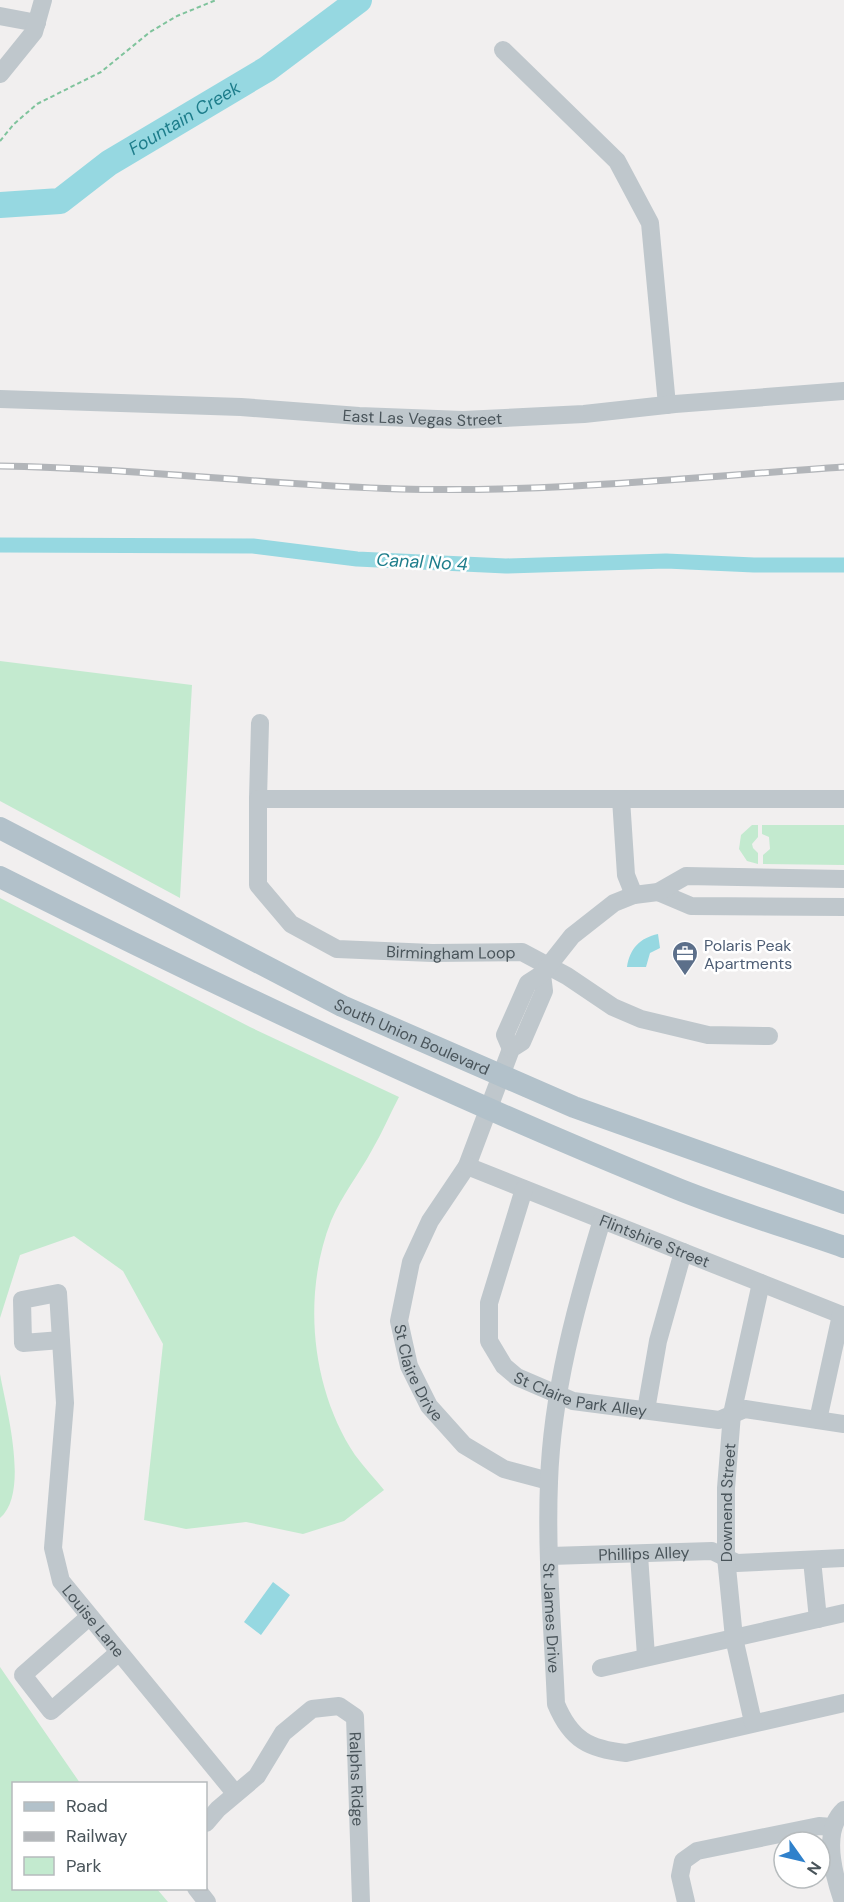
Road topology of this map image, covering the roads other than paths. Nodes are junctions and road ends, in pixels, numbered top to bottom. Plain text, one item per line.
1 (43, 0) edge
2 (0, 16) edge
3 (37, 23) junction
4 (503, 50) dead end
5 (0, 74) edge
6 (844, 391) edge
7 (0, 399) edge
8 (667, 405) junction
9 (260, 723) dead end
10 (258, 799) junction
11 (621, 799) junction
12 (844, 799) edge
13 (0, 828) edge
14 (0, 877) edge
15 (844, 879) edge
16 (658, 892) junction
17 (634, 895) junction
18 (844, 907) edge
19 (545, 970) junction
20 (769, 1036) dead end
21 (502, 1075) junction
22 (488, 1107) junction
23 (467, 1166) junction
24 (524, 1189) junction
25 (844, 1203) edge
26 (602, 1220) junction
27 (844, 1247) edge
28 (683, 1252) junction
29 (761, 1283) junction
30 (843, 1315) edge
31 (62, 1340) dead end
32 (558, 1395) junction
33 (645, 1410) junction
34 (732, 1414) junction
35 (818, 1420) junction
36 (844, 1424) edge
37 (549, 1481) junction
38 (639, 1555) junction
39 (550, 1556) junction
40 (726, 1557) junction
41 (844, 1558) edge
42 (812, 1560) junction
43 (844, 1613) edge
44 (90, 1617) junction
45 (818, 1618) junction
46 (734, 1638) junction
47 (118, 1653) junction
48 (646, 1656) junction
49 (601, 1668) dead end
50 (844, 1703) edge
51 (753, 1722) junction
52 (235, 1793) junction
53 (844, 1810) edge
54 (207, 1822) edge
55 (832, 1827) junction
56 (198, 1890) edge
57 (842, 1898) edge
58 (207, 1902) edge
59 (361, 1902) edge
60 (686, 1902) edge

1 - 3 street
2 - 3 street
3 - 5 street
4 - 8 street
6 - 8 street, East Las Vegas Street
7 - 8 street, East Las Vegas Street
9 - 10 street, Birmingham Loop
10 - 11 street
10 - 19 street, Birmingham Loop
11 - 12 street
11 - 17 street
13 - 21 main road, South Union Boulevard
14 - 22 main road
15 - 16 street
16 - 17 street, St Claire Drive
16 - 18 street
17 - 19 street, St Claire Drive
19 - 20 street, Birmingham Loop
19 - 21 street, St Claire Drive
21 - 22 street, St Claire Drive
21 - 25 main road, South Union Boulevard
22 - 23 street, St Claire Drive
22 - 27 main road
23 - 24 street, Flintshire Street
23 - 37 street, St Claire Drive
24 - 26 street, Flintshire Street
24 - 32 street, St Claire Park Alley
26 - 28 street, Flintshire Street
26 - 32 street, St James Drive
28 - 29 street, Flintshire Street
28 - 33 street
29 - 30 street, Flintshire Street
29 - 34 street, Downend Street
30 - 35 street
31 - 44 street, Louise Lane
32 - 33 street, St Claire Park Alley
32 - 37 street, St James Drive
33 - 34 street, St Claire Park Alley
34 - 35 street, St Claire Park Alley
34 - 40 street, Downend Street
35 - 36 street, St Claire Park Alley
37 - 39 street, St James Drive
38 - 39 street, Phillips Alley
38 - 40 street, Phillips Alley
38 - 48 street
39 - 51 street, St James Drive
40 - 42 street, Phillips Alley
40 - 46 street, Downend Street
41 - 42 street, Phillips Alley
42 - 45 street
43 - 45 street
44 - 47 street, Louise Lane
44 - 47 street
45 - 46 street
46 - 48 street
46 - 51 street, Downend Street
47 - 52 street, Louise Lane
48 - 49 street
50 - 51 street, St James Drive
52 - 54 street, Ralphs Ridge
52 - 59 street, Ralphs Ridge
53 - 55 street
55 - 57 street
55 - 60 street
56 - 58 street

